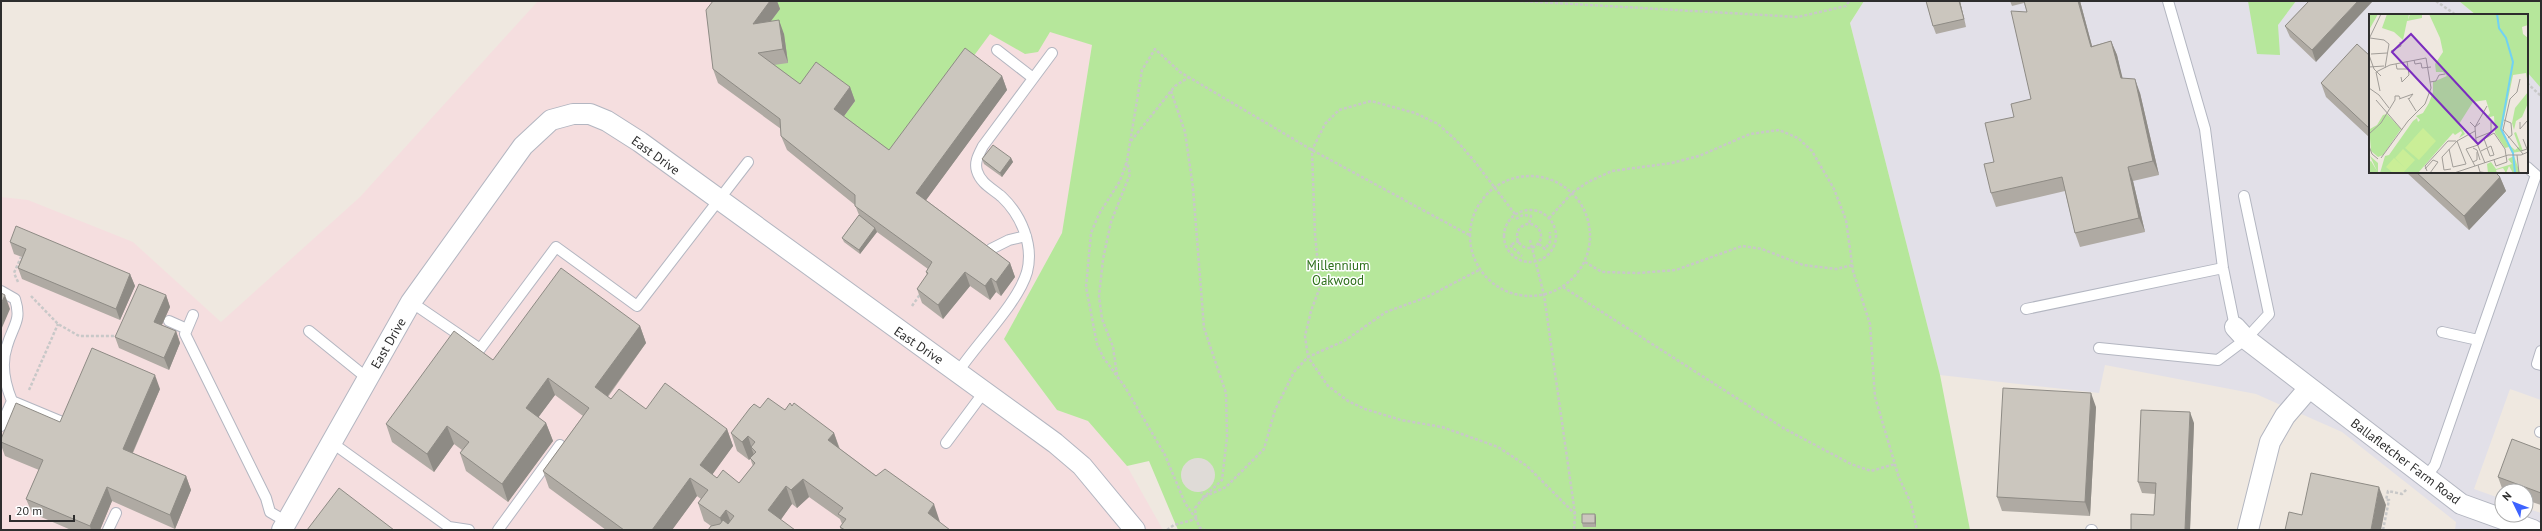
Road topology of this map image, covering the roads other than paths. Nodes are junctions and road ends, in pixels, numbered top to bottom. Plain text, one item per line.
1 (2168, 1) edge
2 (997, 50) dead end
3 (1052, 53) dead end
4 (1033, 78) junction
5 (748, 162) dead end
6 (2528, 168) edge
7 (2244, 196) dead end
8 (718, 200) junction
9 (1026, 236) junction
10 (991, 248) edge
11 (2223, 268) junction
12 (1, 291) edge
13 (412, 302) junction
14 (2026, 309) dead end
15 (193, 315) dead end
16 (169, 322) dead end
17 (187, 329) junction
18 (309, 331) dead end
19 (2442, 332) dead end
20 (2240, 333) junction
21 (2478, 340) junction
22 (2099, 348) dead end
23 (2541, 351) edge
24 (2541, 365) edge
25 (958, 372) junction
26 (367, 378) junction
27 (2309, 388) junction
28 (984, 392) junction
29 (12, 401) junction
30 (60, 421) edge
31 (1, 426) edge
32 (331, 442) junction
33 (946, 444) dead end
34 (560, 445) edge
35 (2426, 476) junction
36 (116, 514) dead end
37 (284, 526) edge
38 (448, 528) edge
39 (108, 530) edge
40 (469, 530) edge
41 (498, 530) edge
42 (1135, 530) edge
43 (2248, 530) edge
44 (2533, 530) edge

1 - 11 lane
2 - 4 lane
3 - 4 lane
4 - 9 lane
5 - 8 lane
6 - 21 lane
7 - 20 lane
8 - 13 street, East Drive
8 - 13 lane
8 - 25 street, East Drive
9 - 10 lane
9 - 25 lane
11 - 14 lane
11 - 20 lane
12 - 29 lane
13 - 26 street, East Drive
15 - 17 lane
16 - 17 lane
17 - 37 lane
18 - 26 lane
19 - 21 lane
20 - 22 lane
20 - 27 street, Ballafletcher Farm Road
21 - 35 lane
23 - 24 lane
25 - 28 street, East Drive
26 - 32 street, East Drive
27 - 35 street, Ballafletcher Farm Road
27 - 43 street
28 - 33 lane
28 - 42 street, East Drive
29 - 30 lane
29 - 31 lane
32 - 37 street, East Drive
32 - 38 lane
34 - 41 lane
35 - 44 street, Ballafletcher Farm Road
36 - 39 lane
38 - 40 lane

